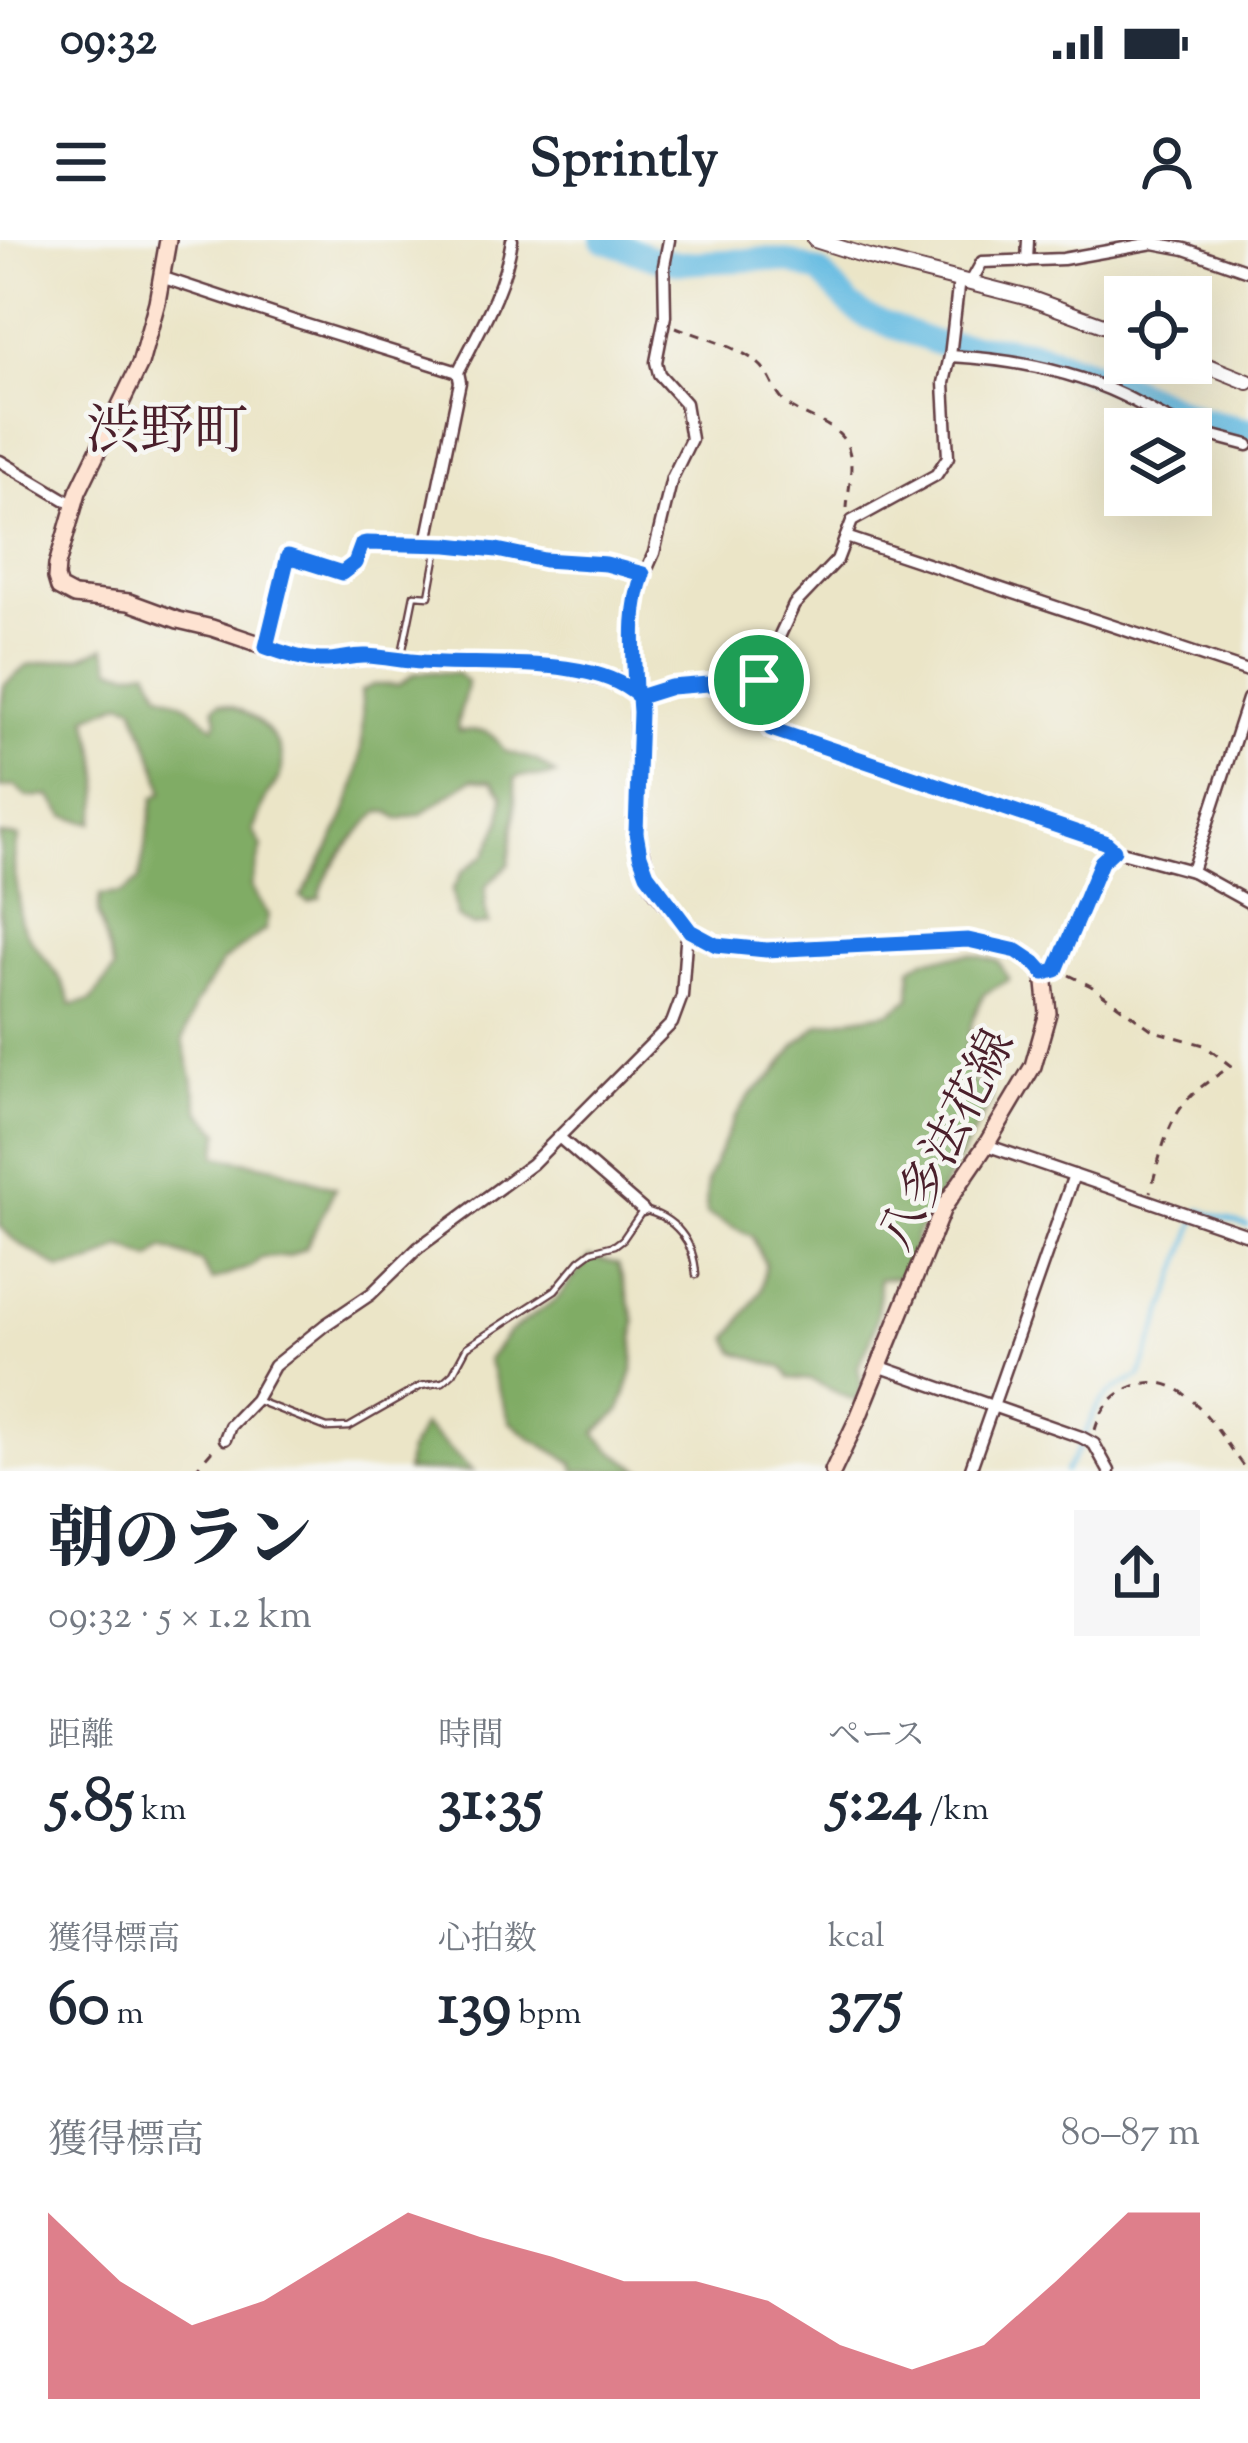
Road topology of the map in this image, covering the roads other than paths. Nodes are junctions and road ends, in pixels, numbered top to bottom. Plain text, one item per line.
1 (168, 240) edge
2 (512, 240) edge
3 (815, 240) edge
4 (1028, 240) edge
5 (1186, 244) edge
6 (668, 246) edge
7 (1027, 261) junction
8 (1248, 271) edge
9 (161, 277) junction
10 (965, 280) junction
11 (1104, 325) edge
12 (951, 349) junction
13 (1212, 367) edge
14 (458, 372) junction
15 (1248, 382) edge
16 (1144, 408) edge
17 (1212, 435) edge
18 (1248, 445) edge
19 (0, 461) edge
20 (74, 506) junction
21 (846, 537) junction
22 (433, 546) junction
23 (643, 574) junction
24 (266, 647) junction
25 (401, 660) junction
26 (1248, 671) edge
27 (759, 680) junction
28 (637, 694) junction
29 (1248, 699) edge
30 (1114, 850) junction
31 (1192, 871) junction
32 (1248, 902) edge
33 (690, 931) junction
34 (1050, 971) junction
35 (560, 1138) junction
36 (986, 1145) junction
37 (1074, 1175) junction
38 (643, 1210) junction
39 (1248, 1235) edge
40 (696, 1275) dead end
41 (878, 1366) junction
42 (254, 1400) junction
43 (993, 1406) junction
44 (225, 1439) road end
45 (833, 1471) edge
46 (970, 1471) edge
47 (1109, 1471) edge

1 - 9 main road
2 - 14 street
3 - 10 street
4 - 7 street
5 - 7 street
5 - 8 street
6 - 23 street
7 - 10 street
9 - 14 street
9 - 20 main road
10 - 11 street
10 - 12 street
12 - 16 street
12 - 21 street
13 - 15 street
14 - 22 street
17 - 18 street
19 - 20 street
20 - 24 main road
21 - 26 street
21 - 27 street
22 - 23 lane
22 - 24 street
22 - 25 lane
23 - 28 street
24 - 25 main road
25 - 28 main road
27 - 28 street
27 - 30 street
28 - 33 main road
29 - 31 street
30 - 31 street
30 - 34 street
31 - 32 street
33 - 34 main road
33 - 35 street
34 - 36 main road, 八多法花線
35 - 38 street
35 - 42 street
36 - 37 street
36 - 41 main road, 八多法花線
37 - 39 street
37 - 43 street
38 - 40 lane
38 - 42 lane
41 - 43 street
41 - 45 main road, 八多法花線
42 - 44 street
43 - 46 street
43 - 47 street

